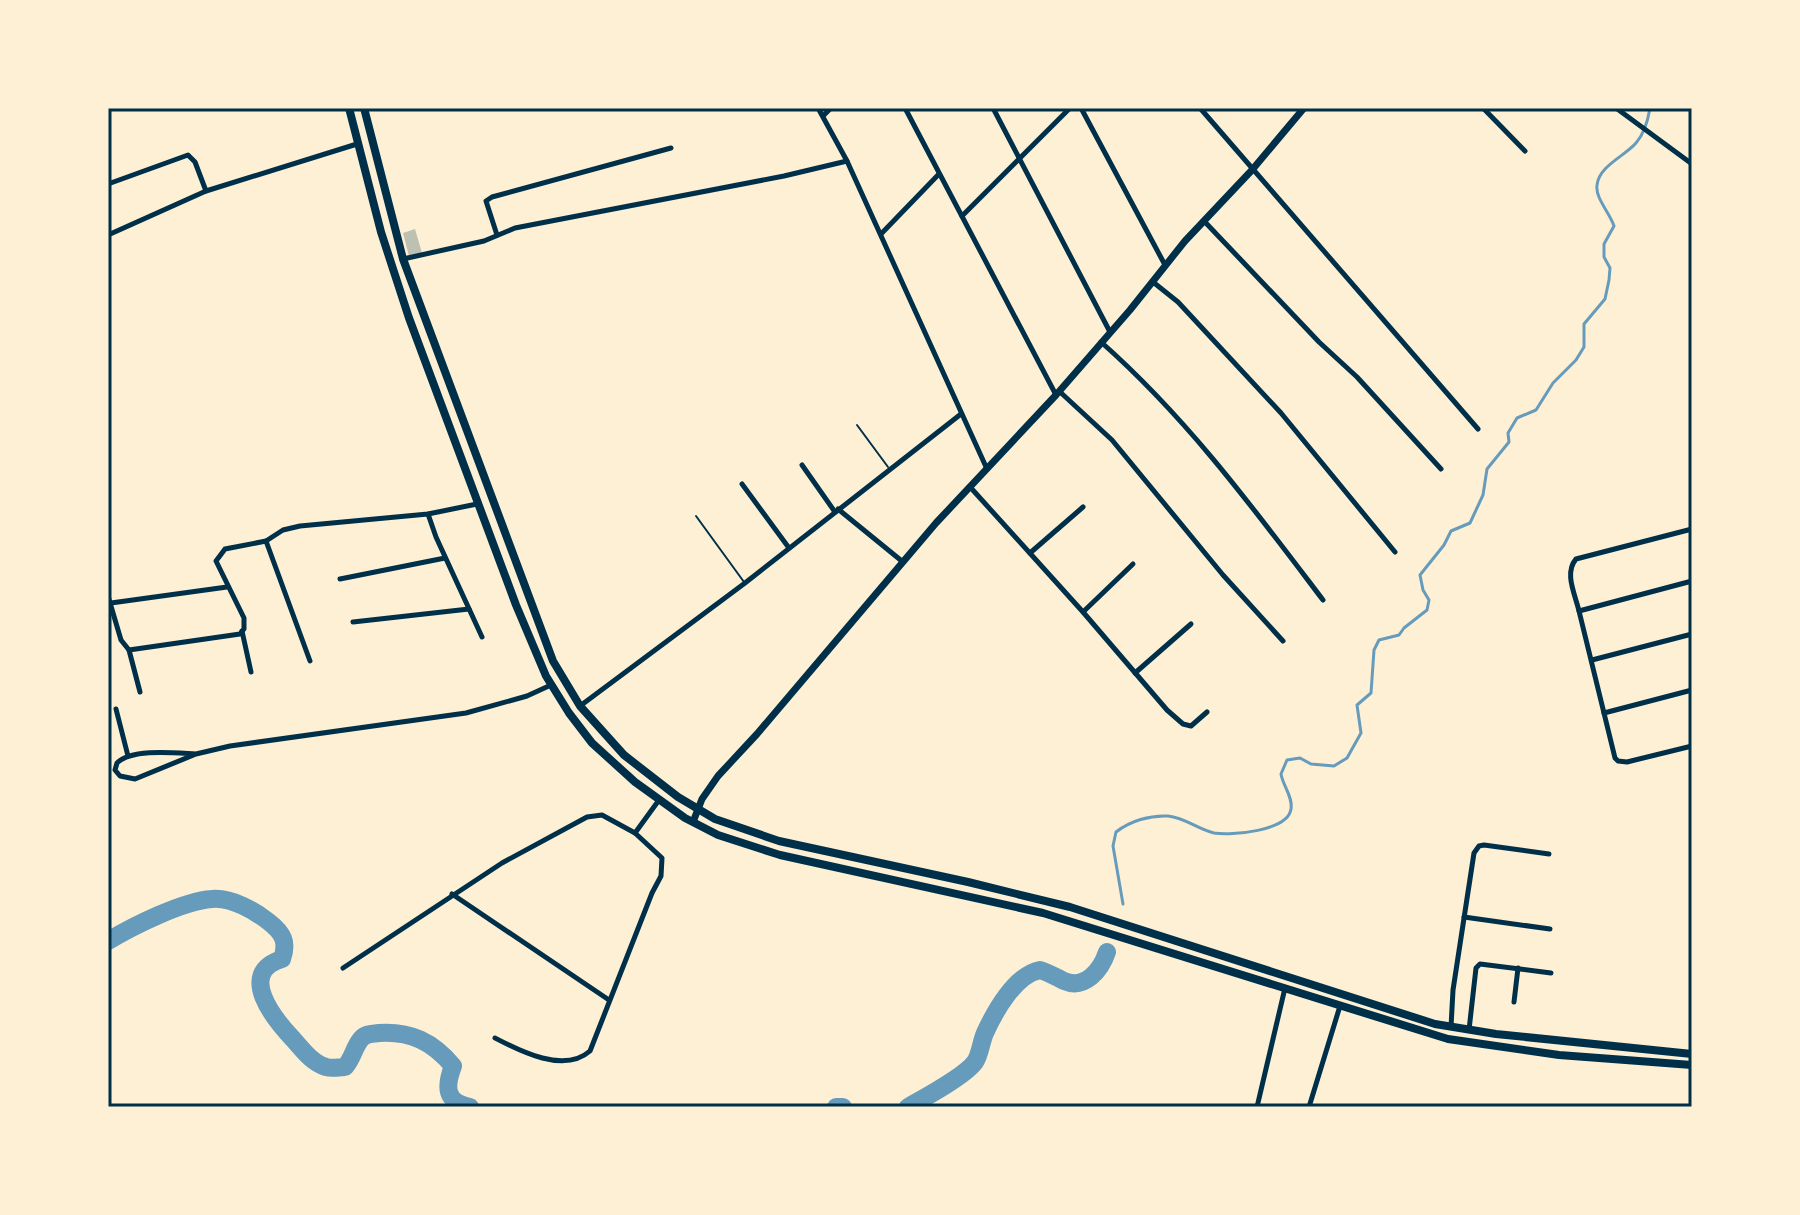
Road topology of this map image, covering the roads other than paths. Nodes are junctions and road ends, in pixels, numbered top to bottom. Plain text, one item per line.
1 (349, 108) edge
2 (364, 108) edge
3 (818, 108) edge
4 (831, 108) edge
5 (905, 108) edge
6 (993, 108) edge
7 (1070, 108) edge
8 (1200, 108) edge
9 (1304, 108) edge
10 (1483, 108) edge
11 (1616, 108) edge
12 (1082, 109) edge
13 (823, 116) junction
14 (357, 144) junction
15 (671, 148) dead end
16 (1525, 151) dead end
17 (1020, 160) junction
18 (847, 161) junction
19 (1692, 164) edge
20 (1252, 170) junction
21 (938, 175) junction
22 (108, 184) edge
23 (206, 191) junction
24 (962, 216) junction
25 (1203, 220) junction
26 (881, 234) junction
27 (108, 235) edge
28 (497, 235) junction
29 (403, 259) junction
30 (1165, 266) junction
31 (1153, 282) junction
32 (1110, 332) junction
33 (1101, 342) junction
34 (1058, 393) junction
35 (961, 414) junction
36 (857, 425) dead end
37 (1478, 429) dead end
38 (474, 453) junction
39 (460, 458) junction
40 (802, 465) dead end
41 (889, 468) junction
42 (988, 469) junction
43 (1441, 469) dead end
44 (742, 484) dead end
45 (971, 488) junction
46 (477, 504) junction
47 (1083, 507) dead end
48 (837, 511) junction
49 (428, 514) junction
50 (696, 516) dead end
51 (1692, 529) edge
52 (266, 541) junction
53 (789, 548) junction
54 (1395, 552) dead end
55 (1030, 553) junction
56 (445, 558) junction
57 (903, 562) junction
58 (1133, 564) dead end
59 (340, 579) dead end
60 (1692, 581) edge
61 (745, 583) junction
62 (227, 587) junction
63 (110, 600) edge
64 (1323, 600) dead end
65 (469, 609) junction
66 (1579, 611) junction
67 (1083, 612) junction
68 (353, 622) dead end
69 (1191, 624) dead end
70 (242, 631) junction
71 (1692, 634) edge
72 (482, 637) dead end
73 (1283, 641) dead end
74 (129, 650) junction
75 (1592, 660) junction
76 (310, 661) dead end
77 (251, 672) dead end
78 (1135, 673) junction
79 (551, 685) junction
80 (1692, 690) edge
81 (140, 692) dead end
82 (580, 706) junction
83 (116, 709) dead end
84 (1207, 712) dead end
85 (1604, 713) junction
86 (1692, 746) edge
87 (196, 754) junction
88 (128, 756) junction
89 (659, 800) junction
90 (697, 810) junction
91 (693, 822) junction
92 (635, 833) junction
93 (1549, 854) dead end
94 (452, 894) junction
95 (1464, 917) junction
96 (1550, 929) dead end
97 (343, 968) dead end
98 (1518, 968) junction
99 (1551, 973) dead end
100 (1285, 987) junction
101 (609, 1000) junction
102 (1514, 1002) dead end
103 (1340, 1006) junction
104 (1451, 1028) junction
105 (1469, 1031) junction
106 (495, 1038) dead end
107 (1692, 1054) edge
108 (1692, 1065) edge
109 (1257, 1107) edge
110 (1309, 1107) edge

1 - 14 main road
2 - 29 main road
3 - 13 street
4 - 13 street
5 - 21 street
6 - 17 street
7 - 17 street
8 - 20 street
9 - 20 main road
10 - 16 street
11 - 19 street
12 - 30 street
13 - 18 street
14 - 23 street
14 - 39 main road
15 - 28 street
17 - 24 street
17 - 32 street
18 - 26 street
18 - 28 street
20 - 25 main road
20 - 37 street
21 - 24 street
21 - 26 street
22 - 23 street
23 - 27 street
24 - 34 street
25 - 30 main road
25 - 43 street
26 - 35 street
28 - 29 street
29 - 38 main road
30 - 31 main road
31 - 32 main road
31 - 54 street
32 - 33 main road
33 - 34 main road
33 - 64 street
34 - 42 main road
34 - 73 street
35 - 41 street
35 - 42 street
36 - 41 lane
38 - 39 main road
38 - 82 main road
39 - 46 main road
40 - 48 street
41 - 48 street
42 - 45 main road
44 - 53 street
45 - 55 street
45 - 57 main road
46 - 49 street
46 - 79 main road
47 - 55 street
48 - 53 street
48 - 57 street
49 - 52 street
49 - 56 street
50 - 61 lane
51 - 66 street
52 - 62 street
52 - 76 street
53 - 61 street
55 - 67 street
56 - 59 street
56 - 65 street
57 - 90 main road
58 - 67 street
60 - 66 street
61 - 82 street
62 - 63 street
62 - 70 street
63 - 74 street
65 - 68 street
65 - 72 street
66 - 75 street
67 - 78 street
69 - 78 street
70 - 74 street
70 - 77 street
71 - 75 street
74 - 81 street
75 - 85 street
78 - 84 street
79 - 87 street
79 - 89 main road
80 - 85 street
82 - 90 main road
83 - 88 street
85 - 86 street
87 - 88 street
87 - 88 street
89 - 91 main road
89 - 92 street
90 - 91 main road
90 - 104 main road
91 - 100 main road
92 - 94 street
92 - 101 street
93 - 95 street
94 - 97 street
94 - 101 street
95 - 96 street
95 - 104 street
98 - 99 street
98 - 102 street
98 - 105 street
100 - 103 main road
100 - 109 street
101 - 106 street
103 - 108 main road
103 - 110 street
104 - 105 main road
105 - 107 main road

